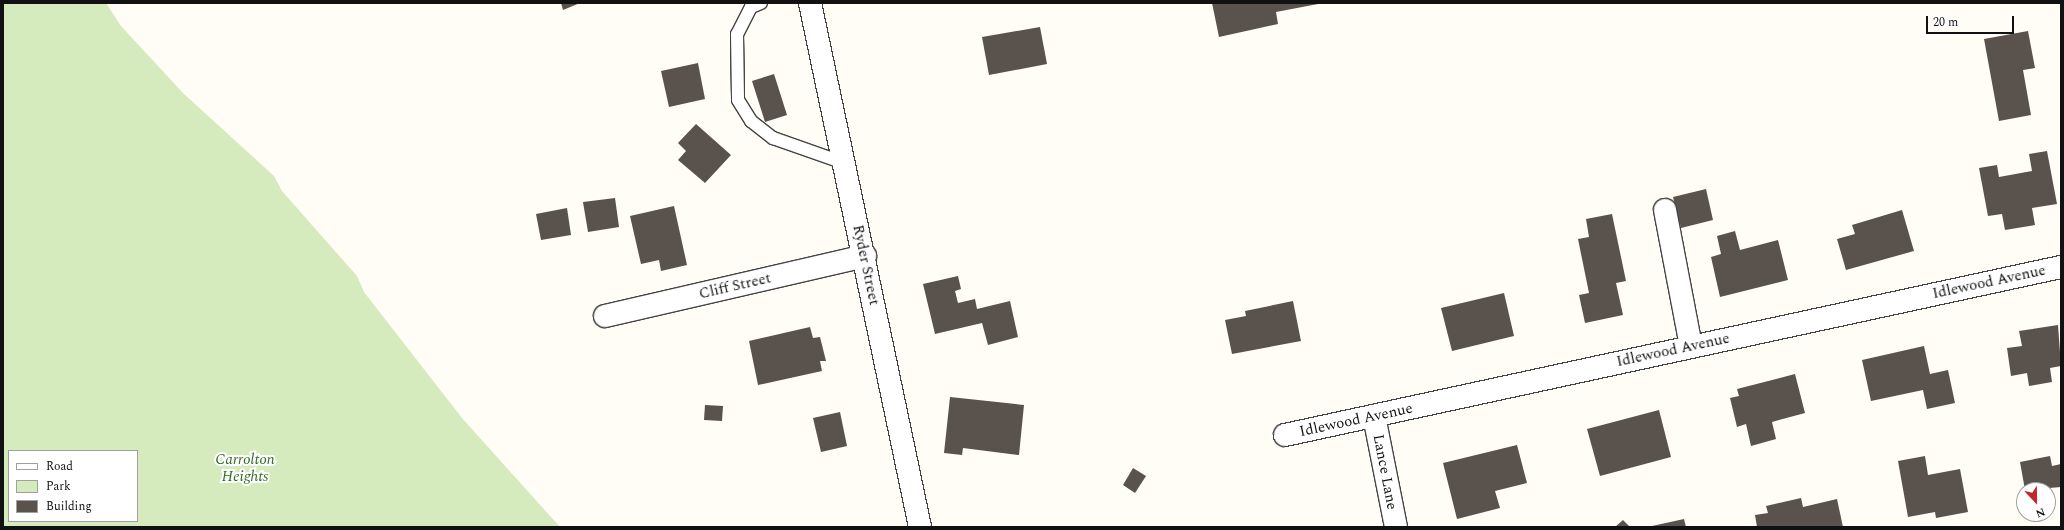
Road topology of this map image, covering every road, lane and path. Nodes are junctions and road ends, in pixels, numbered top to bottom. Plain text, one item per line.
1 (761, 3) edge
2 (810, 3) edge
3 (844, 163) junction
4 (1665, 210) dead end
5 (865, 256) junction
6 (2061, 267) edge
7 (605, 316) dead end
8 (1691, 346) junction
9 (1374, 416) junction
10 (1285, 435) dead end
11 (920, 527) edge
12 (1396, 527) edge

1 - 3 lane
2 - 3 street, Ryder Street
3 - 5 street, Ryder Street
4 - 8 street
5 - 7 street, Cliff Street
5 - 11 street, Ryder Street
6 - 8 street, Idlewood Avenue
8 - 9 street, Idlewood Avenue
9 - 10 street, Idlewood Avenue
9 - 12 street, Lance Lane

